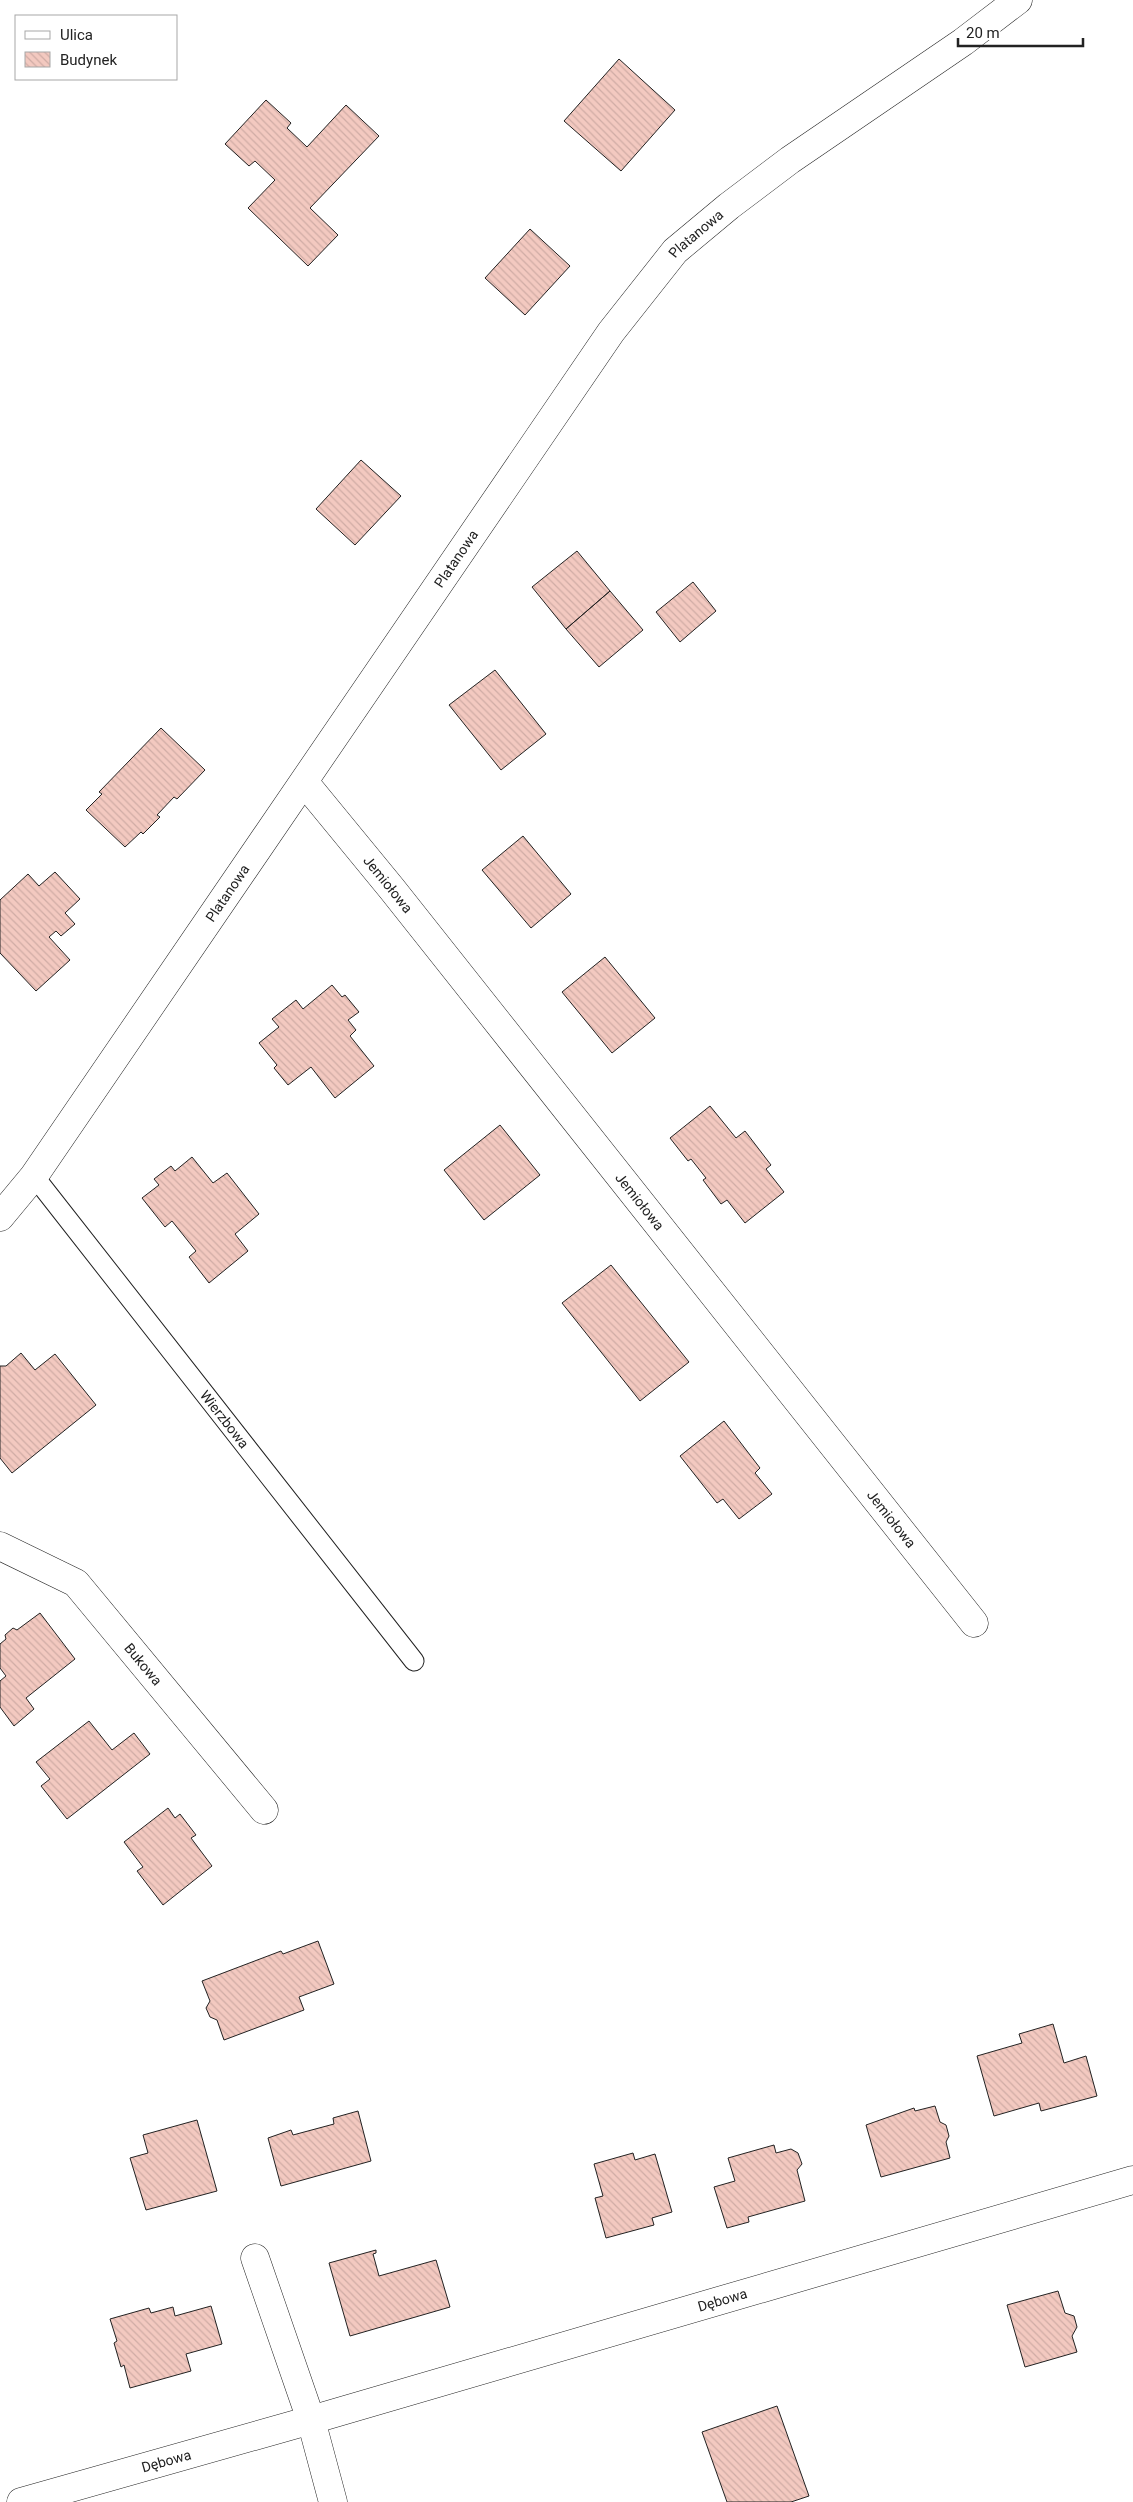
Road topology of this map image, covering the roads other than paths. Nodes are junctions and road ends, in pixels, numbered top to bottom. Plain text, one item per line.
1 (1018, 0) edge
2 (305, 783) junction
3 (34, 1176) junction
4 (0, 1218) edge
5 (0, 1546) edge
6 (974, 1623) dead end
7 (414, 1661) dead end
8 (264, 1810) dead end
9 (1133, 2180) edge
10 (255, 2258) dead end
11 (311, 2420) junction
12 (21, 2502) edge
13 (333, 2502) edge

1 - 2 street, Platanowa
2 - 3 street, Platanowa
2 - 6 street, Jemiołowa
3 - 4 street, Platanowa
3 - 7 lane, Wierzbowa
5 - 8 street, Bukowa
9 - 11 street, Dębowa
10 - 11 street
11 - 12 street, Dębowa
11 - 13 street

